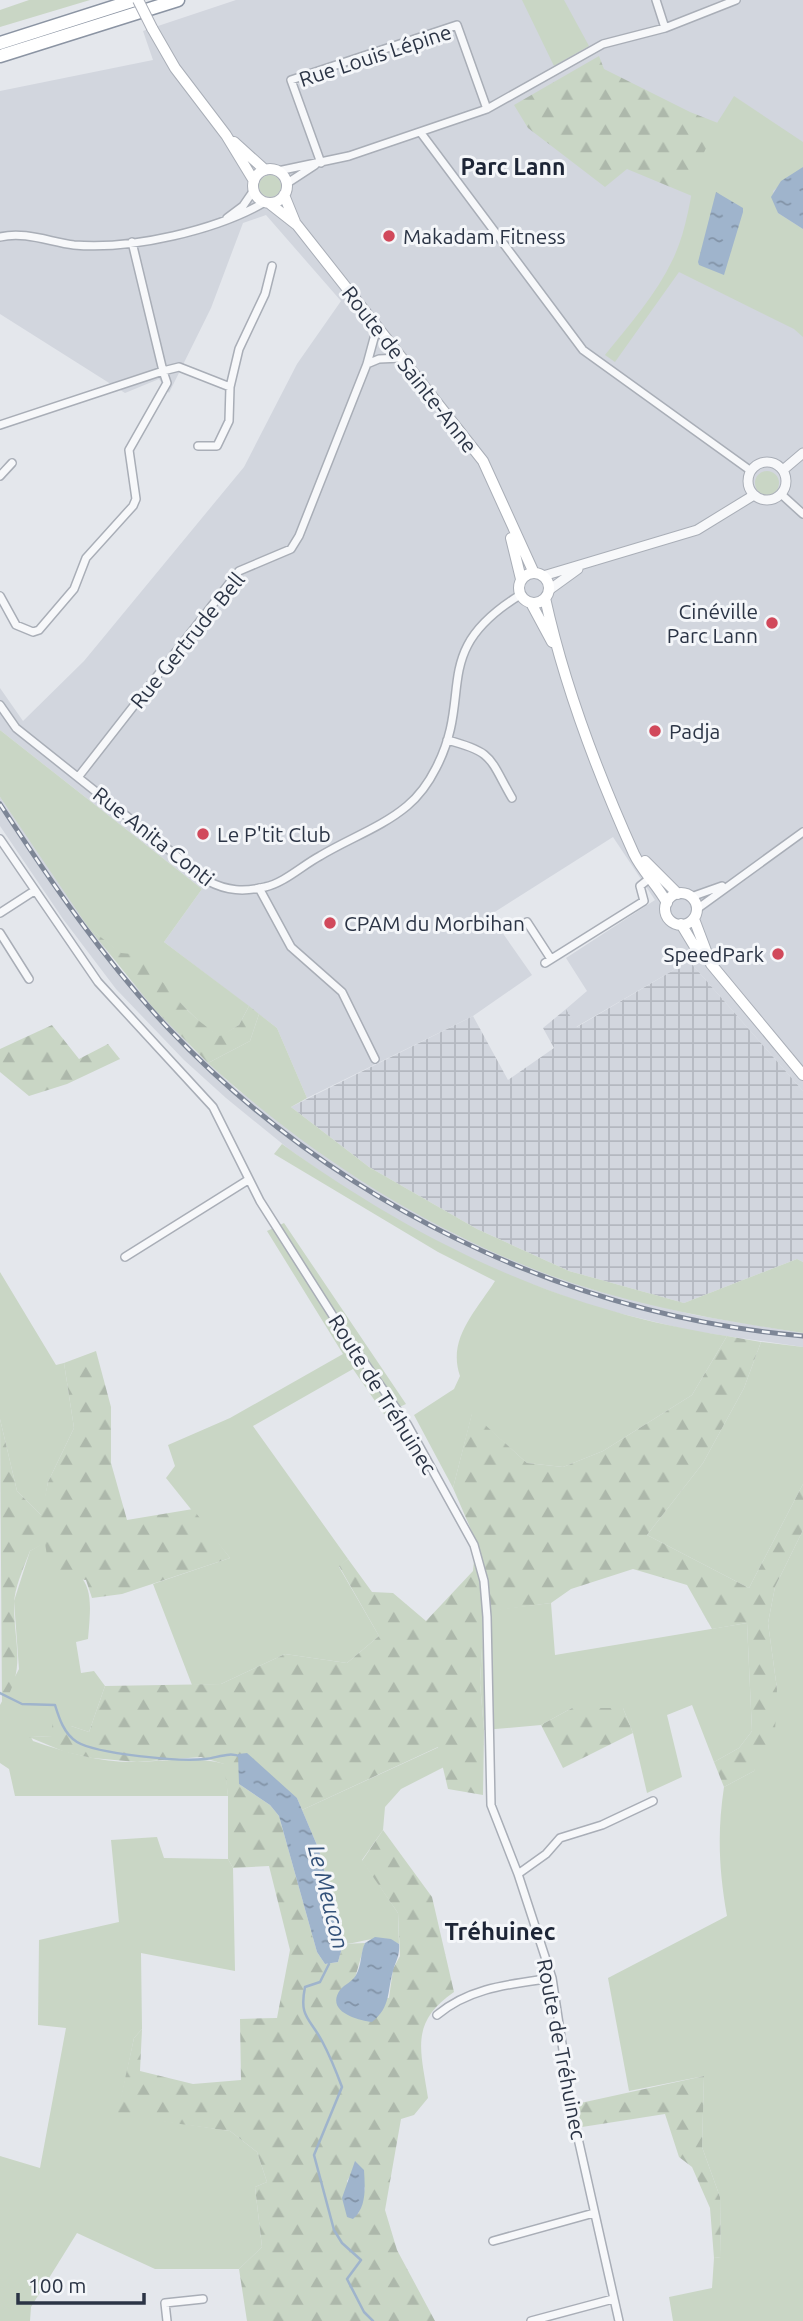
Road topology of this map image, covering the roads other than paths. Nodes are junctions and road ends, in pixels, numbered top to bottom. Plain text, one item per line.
1 (137, 0) edge
2 (178, 0) edge
3 (656, 0) edge
4 (736, 0) edge
5 (665, 28) junction
6 (0, 43) edge
7 (0, 57) edge
8 (487, 109) junction
9 (421, 133) junction
10 (226, 135) junction
11 (319, 164) junction
12 (265, 170) junction
13 (278, 171) junction
14 (286, 184) junction
15 (254, 185) junction
16 (284, 195) junction
17 (267, 202) junction
18 (221, 223) junction
19 (297, 225) junction
20 (0, 237) edge
21 (132, 242) junction
22 (272, 266) dead end
23 (377, 327) junction
24 (401, 358) junction
25 (368, 364) junction
26 (163, 371) junction
27 (230, 387) junction
28 (0, 425) edge
29 (198, 446) dead end
30 (803, 453) edge
31 (12, 463) dead end
32 (783, 470) junction
33 (751, 471) junction
34 (0, 476) edge
35 (781, 494) junction
36 (754, 495) junction
37 (803, 514) edge
38 (509, 520) junction
39 (588, 563) junction
40 (539, 574) junction
41 (521, 579) junction
42 (547, 594) junction
43 (520, 595) junction
44 (0, 596) edge
45 (531, 603) junction
46 (556, 648) junction
47 (0, 705) edge
48 (447, 740) junction
49 (79, 776) junction
50 (512, 799) dead end
51 (803, 832) edge
52 (0, 839) edge
53 (630, 842) junction
54 (650, 878) junction
55 (729, 883) junction
56 (259, 888) junction
57 (34, 891) junction
58 (678, 894) junction
59 (691, 897) junction
60 (667, 903) junction
61 (0, 913) edge
62 (695, 914) junction
63 (527, 922) dead end
64 (681, 925) junction
65 (0, 933) edge
66 (29, 979) dead end
67 (731, 993) junction
68 (375, 1059) dead end
69 (803, 1075) edge
70 (248, 1180) junction
71 (125, 1257) dead end
72 (653, 1801) dead end
73 (518, 1874) junction
74 (552, 1978) junction
75 (437, 2015) dead end
76 (594, 2213) junction
77 (493, 2241) dead end
78 (203, 2299) dead end
79 (613, 2299) junction
80 (167, 2321) edge
81 (531, 2321) edge
82 (619, 2321) edge

1 - 6 highway
1 - 10 main road, bridge
2 - 7 highway
3 - 5 street
4 - 5 street
5 - 8 street
8 - 9 street
8 - 11 street, Rue Louis Lépine
9 - 11 street
9 - 33 street
10 - 12 main road
10 - 15 main road
11 - 13 street
11 - 14 street
12 - 13 main road
12 - 15 main road
13 - 14 main road
14 - 16 main road
15 - 17 main road
15 - 18 street
16 - 17 main road
16 - 19 main road, Route de Sainte-Anne
17 - 18 street
17 - 19 main road, Route de Sainte-Anne
18 - 21 street
19 - 23 main road, Route de Sainte-Anne
20 - 21 street
21 - 26 street
22 - 27 street
23 - 24 main road, Route de Sainte-Anne
23 - 25 street, Rue Gertrude Bell
24 - 25 street
24 - 38 main road, Route de Sainte-Anne
25 - 49 street, Rue Gertrude Bell
26 - 27 street
26 - 28 street
26 - 44 street
27 - 29 street
30 - 32 street
31 - 34 street
32 - 33 street
32 - 35 street
33 - 36 street
35 - 36 street
35 - 37 street
36 - 39 street
38 - 40 main road, Route de Sainte-Anne
38 - 41 main road, Route de Sainte-Anne
39 - 40 street
39 - 42 street
40 - 41 main road
40 - 42 main road, Route de Sainte-Anne
41 - 43 main road, Route de Sainte-Anne
42 - 45 main road
42 - 46 main road
43 - 45 main road
43 - 48 street, Rue Anita Conti
45 - 46 main road
46 - 53 main road
47 - 49 street, Rue Anita Conti
48 - 50 street
48 - 56 street, Rue Anita Conti
49 - 56 street, Rue Anita Conti
51 - 55 street
52 - 57 street, Route de Tréhuinec
53 - 54 main road
53 - 58 main road
54 - 60 main road
54 - 63 street
55 - 59 street
55 - 62 street
56 - 68 street
57 - 61 street
57 - 70 street, Route de Tréhuinec
58 - 59 main road
58 - 60 main road
59 - 62 main road
60 - 64 main road
62 - 64 main road
62 - 67 main road
64 - 67 main road
65 - 66 street
67 - 69 main road
70 - 71 street
70 - 73 street, Route de Tréhuinec
72 - 73 street
73 - 74 street, Route de Tréhuinec
74 - 75 street
74 - 76 street, Route de Tréhuinec
76 - 77 street
76 - 79 street, Route de Tréhuinec
78 - 80 street
79 - 81 street
79 - 82 street, Route de Tréhuinec

